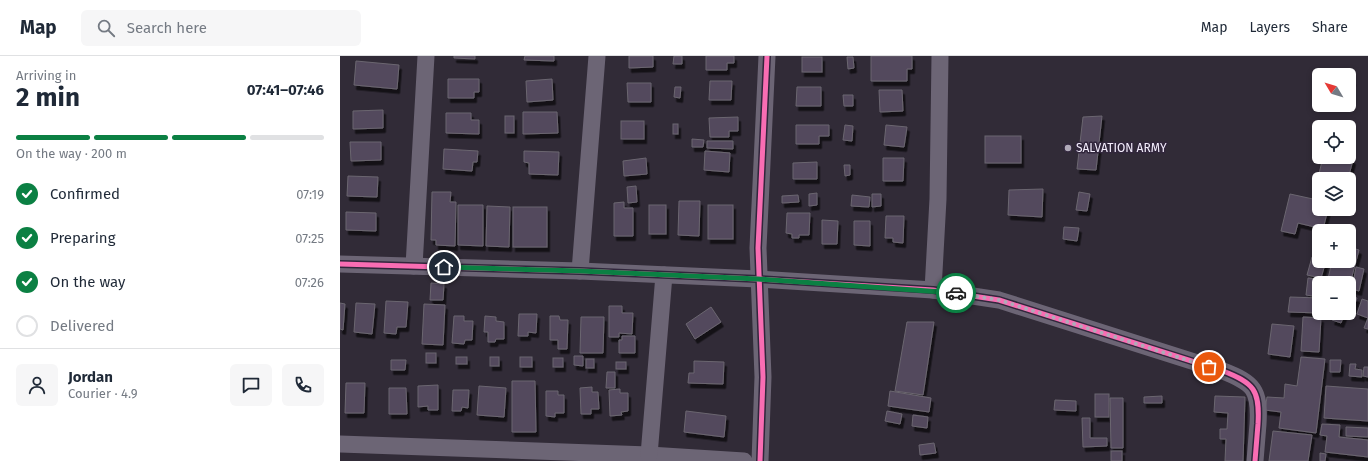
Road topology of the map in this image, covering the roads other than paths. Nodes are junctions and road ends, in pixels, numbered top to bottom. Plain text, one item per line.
1 (426, 56) edge
2 (597, 56) edge
3 (766, 56) edge
4 (940, 56) edge
5 (340, 264) edge
6 (414, 266) junction
7 (580, 271) junction
8 (664, 275) junction
9 (758, 279) junction
10 (933, 290) junction
11 (340, 444) edge
12 (649, 455) junction
13 (744, 461) edge
14 (760, 461) edge
15 (1255, 461) edge

1 - 6 street
2 - 7 street
3 - 9 street
4 - 10 street
5 - 6 street
6 - 7 street
7 - 8 street
8 - 9 street
8 - 12 street
9 - 10 street
9 - 14 street
10 - 15 street
11 - 12 street
12 - 13 street

